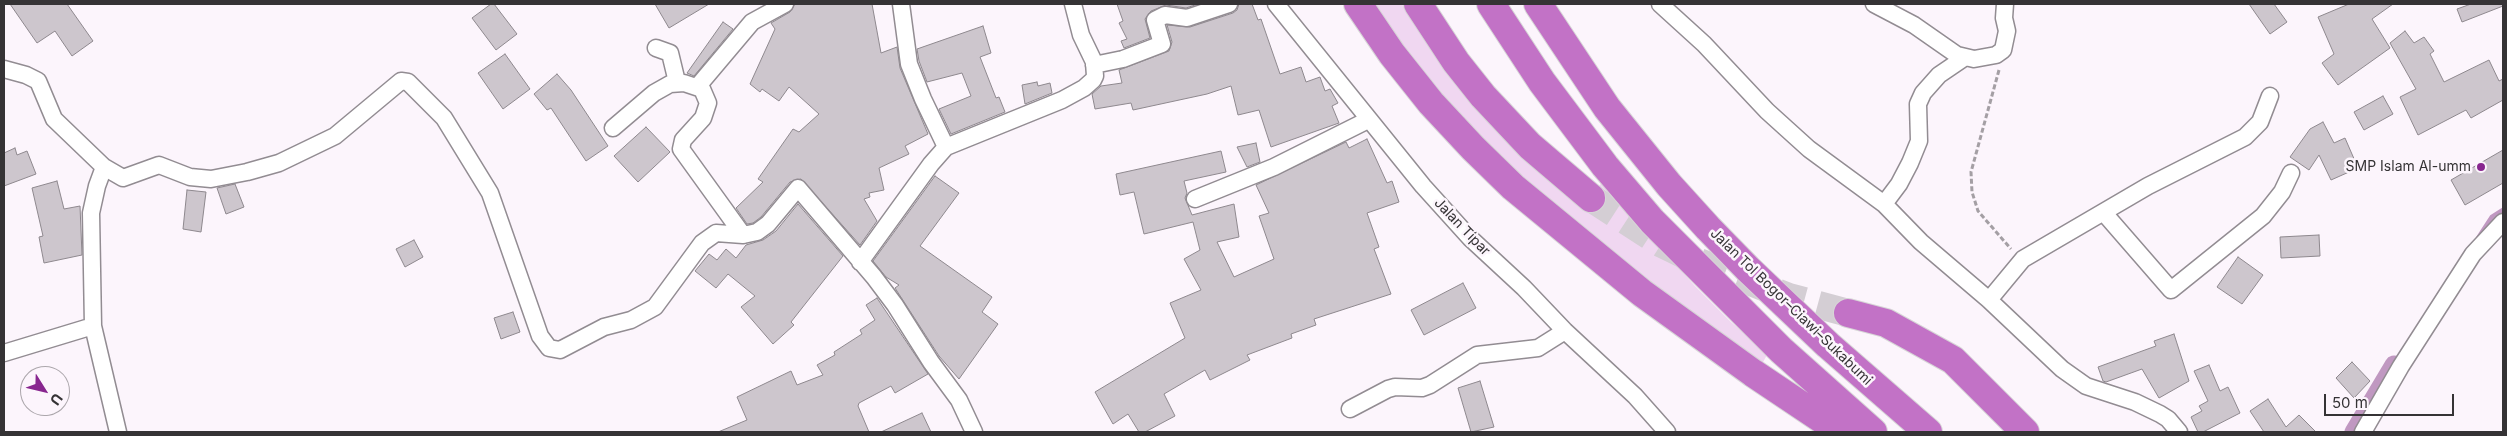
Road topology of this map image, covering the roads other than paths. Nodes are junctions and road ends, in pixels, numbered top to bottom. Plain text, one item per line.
1 (785, 4) edge
2 (901, 4) edge
3 (1073, 4) edge
4 (1229, 4) edge
5 (1276, 4) edge
6 (1358, 4) edge
7 (1418, 4) edge
8 (1491, 4) edge
9 (1538, 4) edge
10 (1660, 4) edge
11 (1874, 4) edge
12 (2005, 4) edge
13 (656, 48) dead end
14 (1964, 58) junction
15 (1094, 65) junction
16 (4, 69) edge
17 (677, 82) junction
18 (698, 86) junction
19 (2270, 96) dead end
20 (1368, 120) junction
21 (613, 128) dead end
22 (946, 147) junction
23 (104, 167) junction
24 (2291, 173) dead end
25 (1592, 198) tunnel mouth
26 (1195, 199) dead end
27 (1884, 204) junction
28 (2104, 213) junction
29 (2503, 222) edge
30 (743, 235) junction
31 (860, 262) junction
32 (1989, 300) junction
33 (1848, 313) tunnel mouth
34 (94, 326) junction
35 (1565, 331) junction
36 (4, 353) edge
37 (1350, 409) dead end
38 (118, 432) edge
39 (974, 432) edge
40 (1667, 432) edge
41 (1841, 432) edge
42 (1873, 432) edge
43 (1928, 432) edge
44 (2025, 432) edge
45 (2179, 432) edge
46 (2363, 432) edge

1 - 18 street
2 - 22 street
3 - 15 street
4 - 15 street
5 - 20 street, Jalan Tipar
6 - 41 highway
7 - 25 highway
8 - 42 highway
9 - 43 highway, Jalan Tol Bogor–Ciawi–Sukabumi
10 - 27 street
11 - 14 street
12 - 14 street
13 - 17 street
14 - 27 street
15 - 22 street
16 - 23 street
17 - 18 street
17 - 21 street
18 - 30 street
19 - 28 street
20 - 26 street
20 - 35 street, Jalan Tipar
22 - 31 street
23 - 30 street
23 - 34 street
24 - 28 street
27 - 32 street
28 - 32 street
29 - 46 street
30 - 31 street
31 - 39 street
32 - 45 street
33 - 44 highway
34 - 36 street
34 - 38 street
35 - 37 street
35 - 40 street, Jalan Tipar

